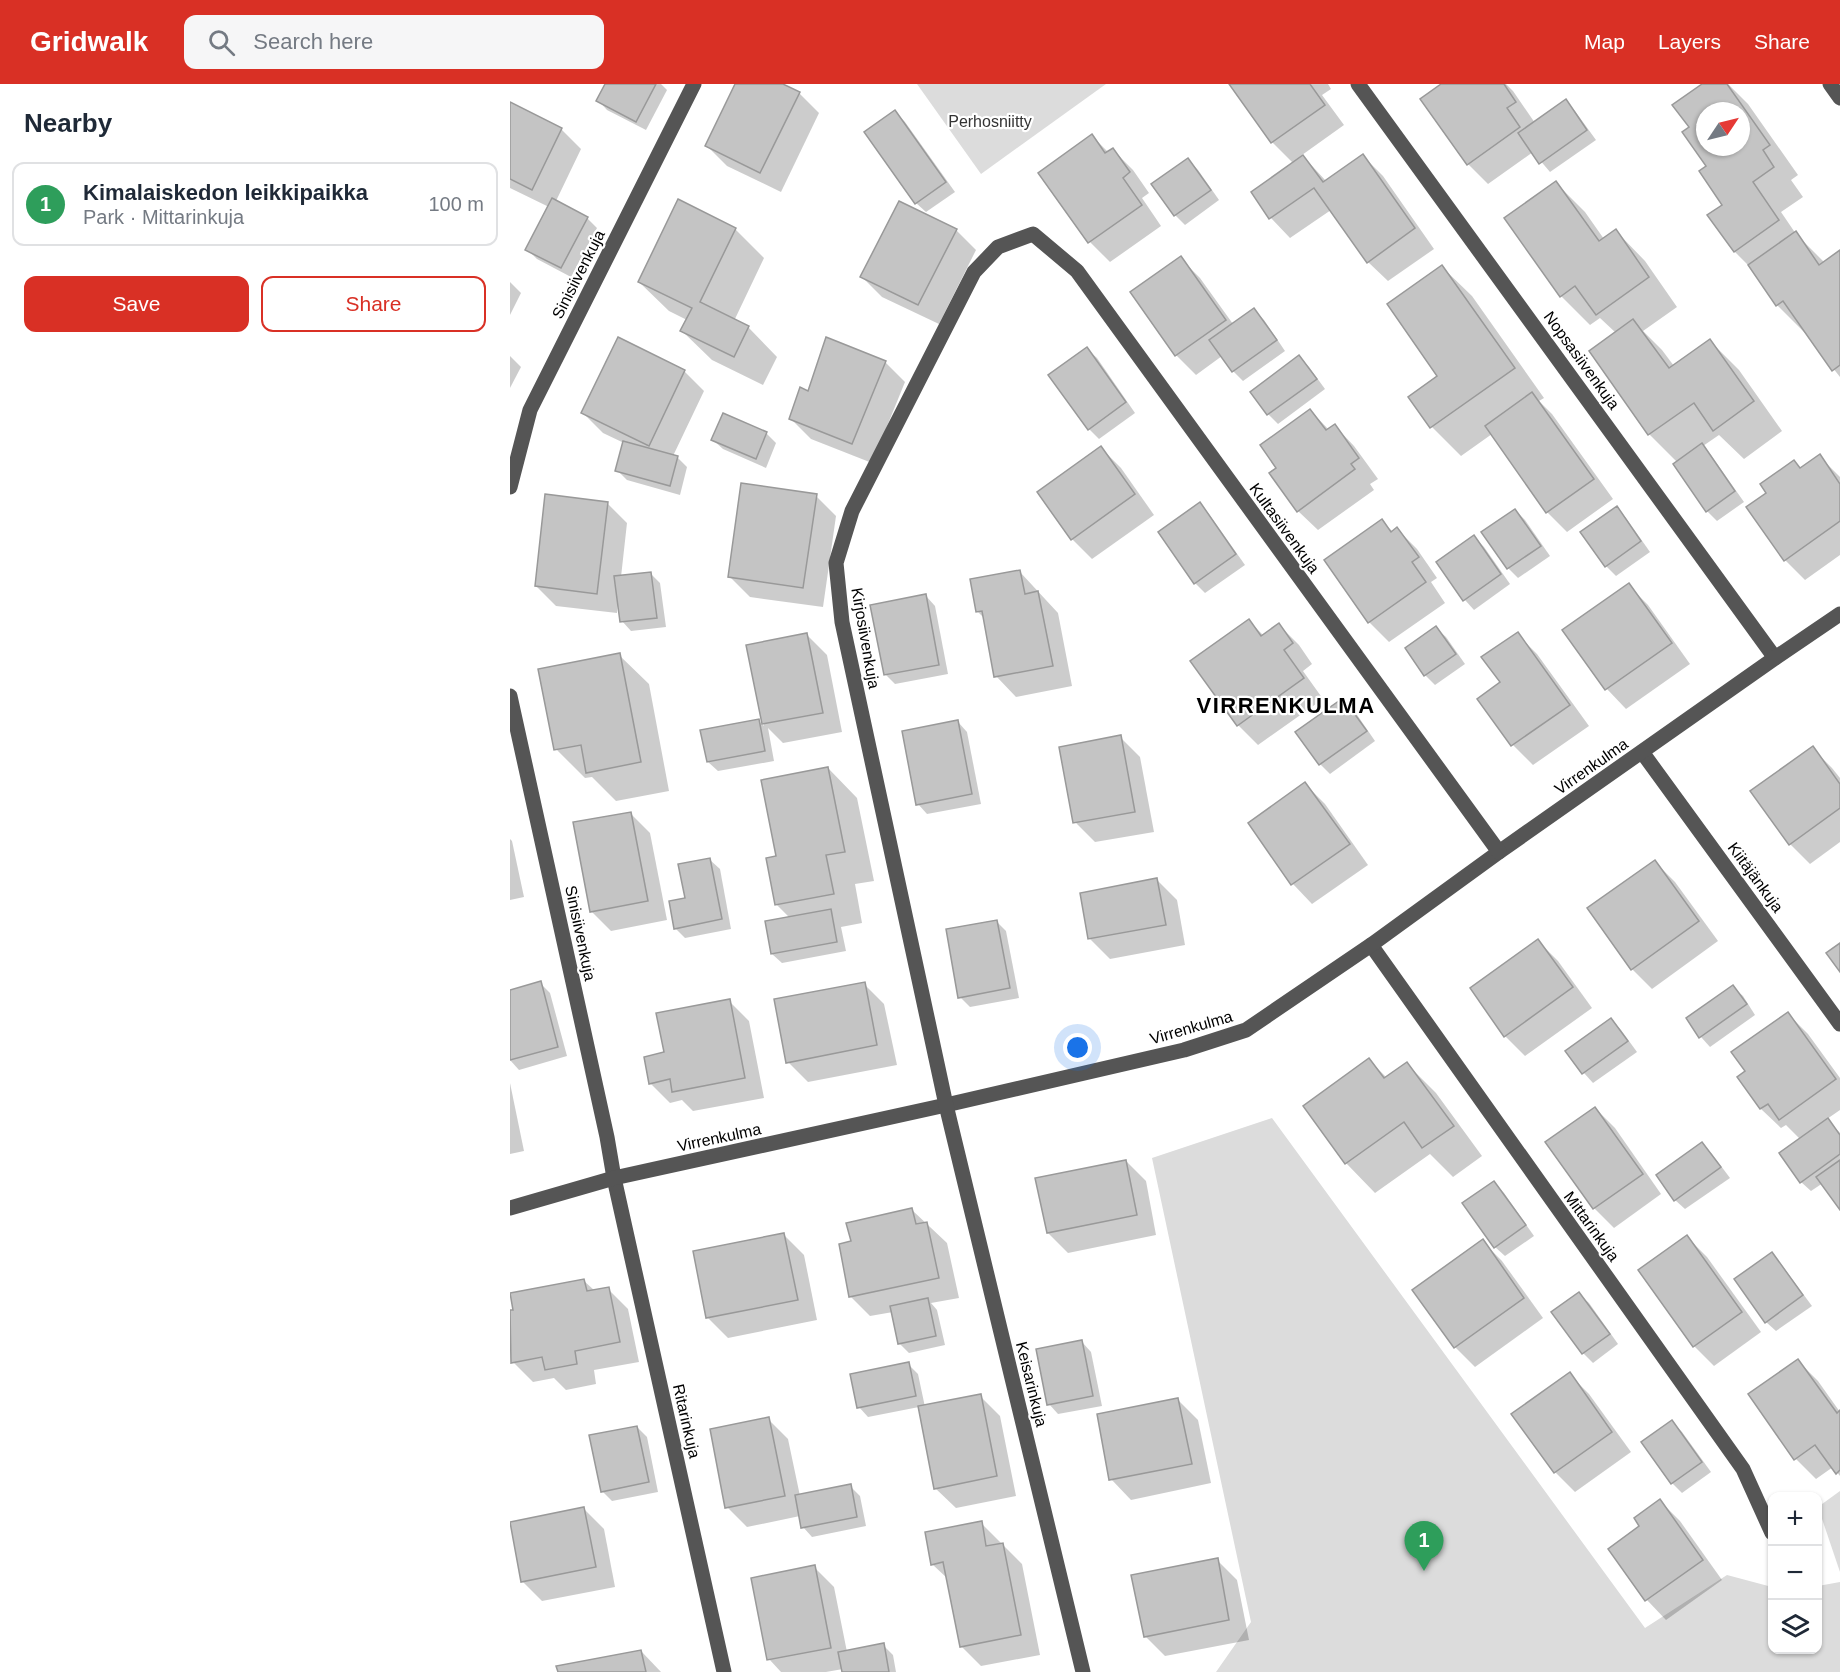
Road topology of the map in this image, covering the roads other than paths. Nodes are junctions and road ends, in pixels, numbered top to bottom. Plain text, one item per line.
1 (694, 84) edge
2 (1358, 84) edge
3 (1830, 84) edge
4 (1840, 98) edge
5 (1033, 234) joint
6 (510, 487) edge
7 (1840, 614) edge
8 (1775, 658) junction
9 (510, 696) edge
10 (1642, 752) junction
11 (1499, 852) junction
12 (1371, 945) junction
13 (1840, 1024) edge
14 (946, 1105) junction
15 (614, 1178) junction
16 (510, 1208) edge
17 (1768, 1522) edge
18 (724, 1672) edge
19 (1083, 1672) edge

1 - 6 street, Sinisiivenkuja
2 - 8 street, Nopsasiivenkuja
3 - 4 street
5 - 11 street, Kultasiivenkuja
5 - 14 street, Kirjosiivenkuja
7 - 8 street, Virrenkulma
8 - 10 street, Virrenkulma
9 - 15 street, Sinisiivenkuja
10 - 11 street, Virrenkulma
10 - 13 street, Kiitäjänkuja
11 - 12 street, Virrenkulma
12 - 14 street, Virrenkulma
12 - 17 street, Mittarinkuja
14 - 15 street, Virrenkulma
14 - 19 street, Keisarinkuja
15 - 16 street, Virrenkulma
15 - 18 street, Ritarinkuja

